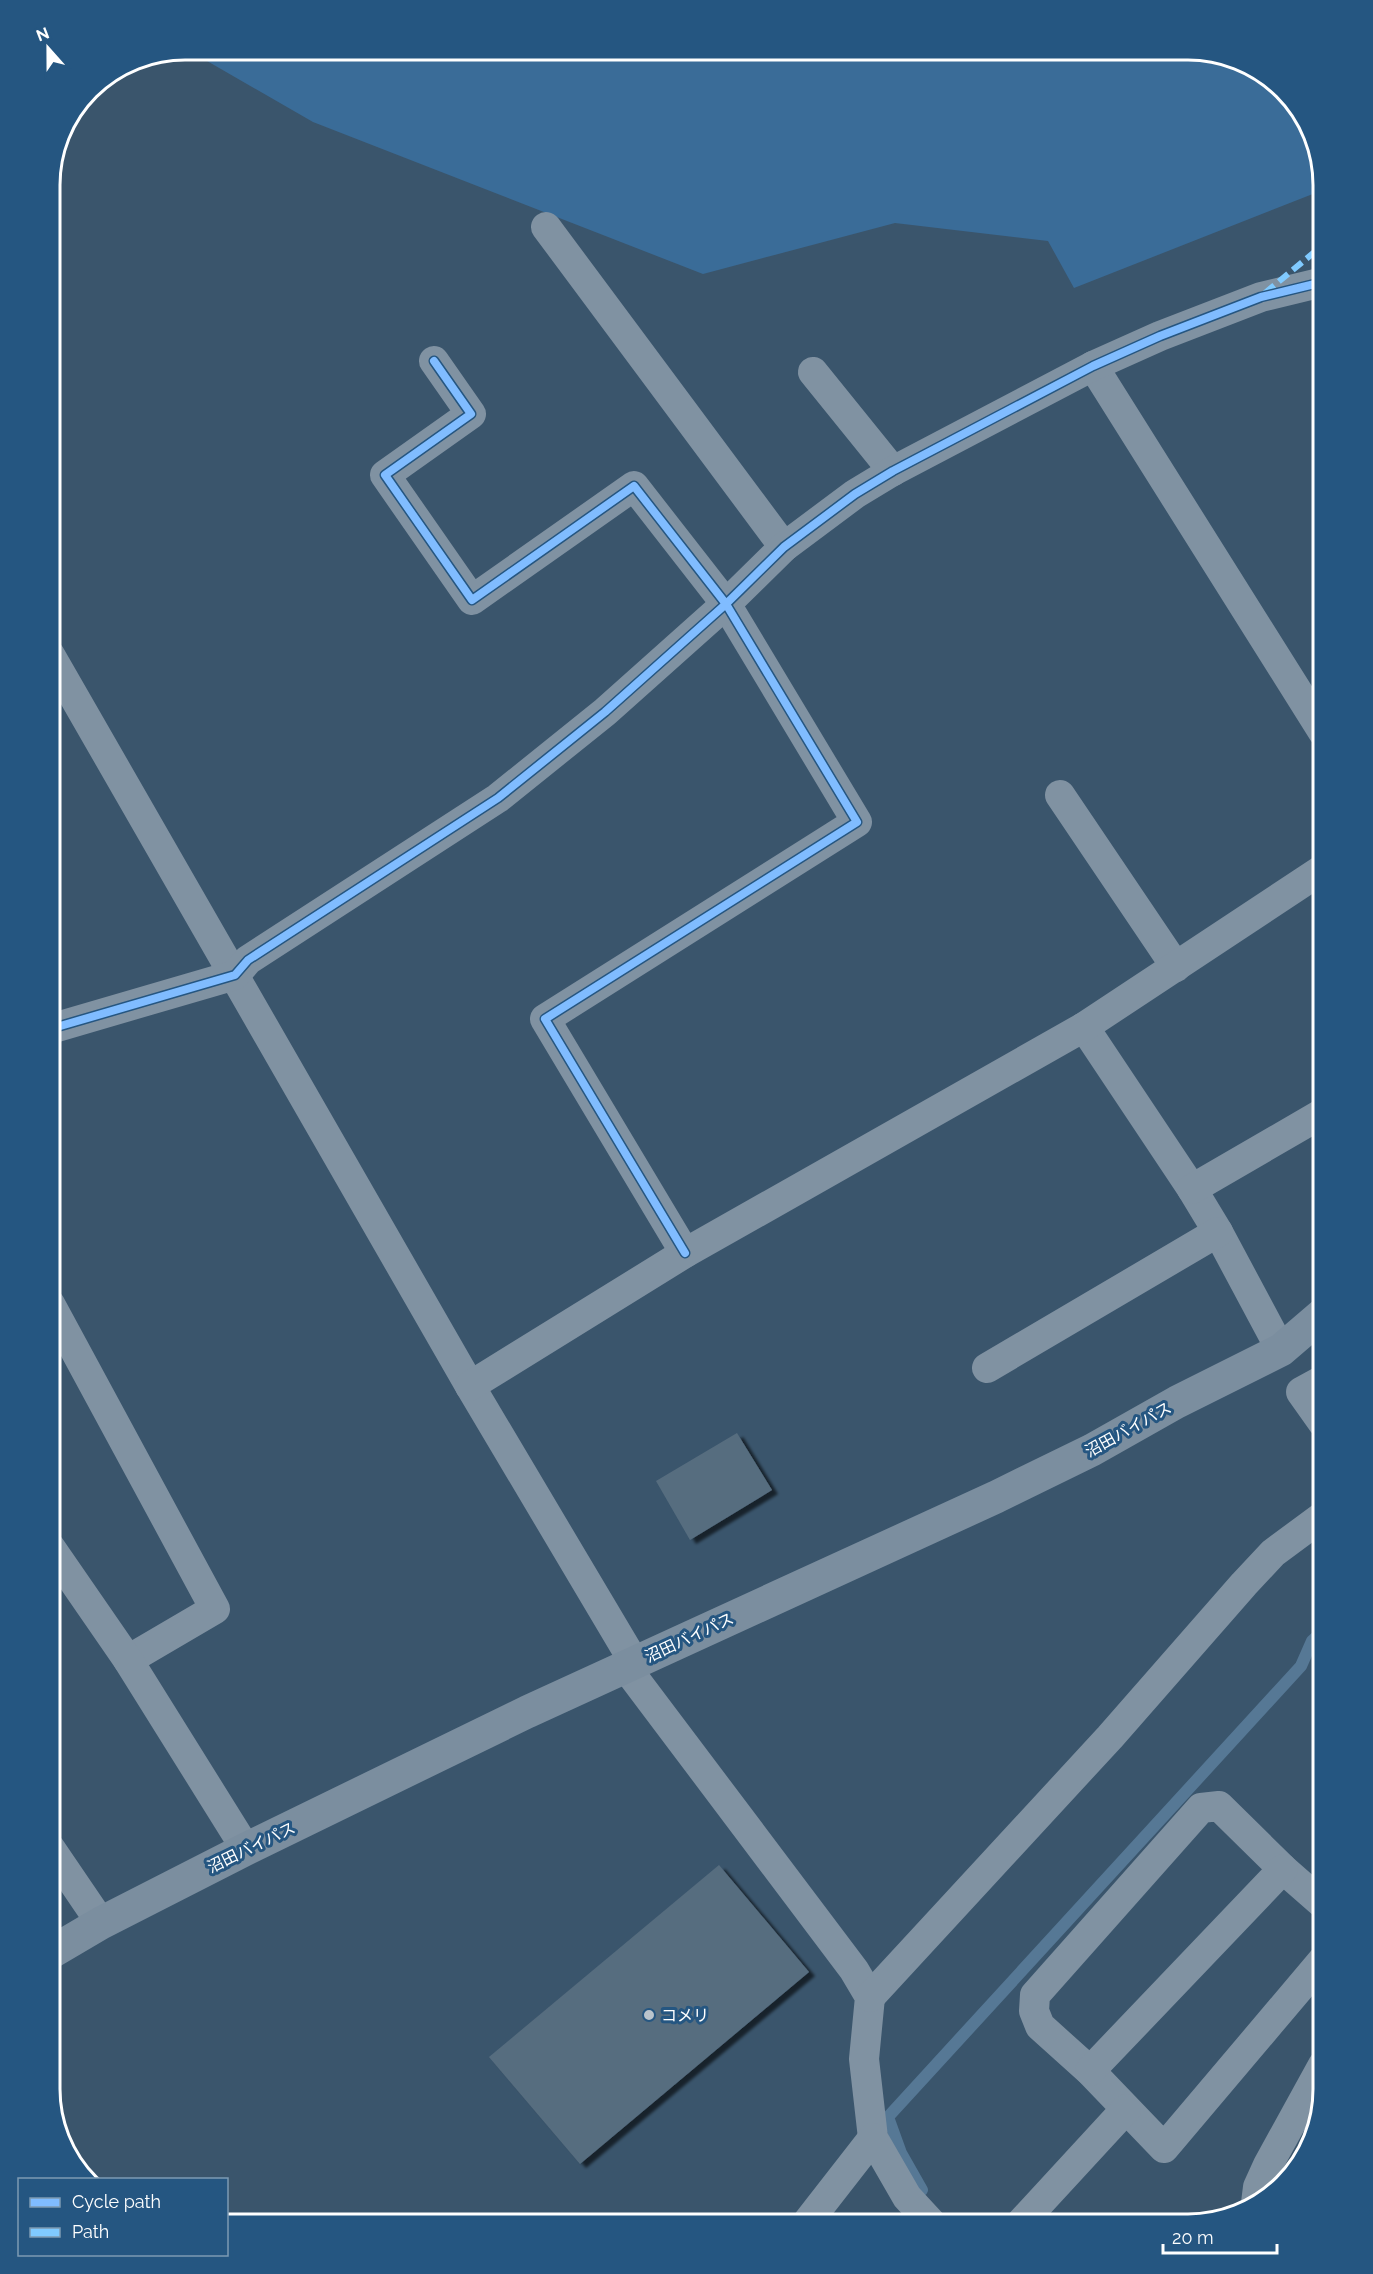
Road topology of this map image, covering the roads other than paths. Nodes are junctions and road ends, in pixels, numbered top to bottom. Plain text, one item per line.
1 (546, 227) dead end
2 (1313, 284) edge
3 (434, 361) dead end
4 (1093, 366) junction
5 (813, 372) dead end
6 (892, 471) junction
7 (784, 548) junction
8 (726, 604) junction
9 (60, 672) edge
10 (1313, 716) edge
11 (1060, 795) dead end
12 (1313, 876) edge
13 (1176, 967) junction
14 (234, 975) junction
15 (60, 1026) edge
16 (1084, 1027) junction
17 (1313, 1119) edge
18 (1192, 1189) junction
19 (1218, 1232) junction
20 (686, 1253) junction
21 (60, 1322) edge
22 (1313, 1323) edge
23 (1281, 1350) junction
24 (987, 1368) dead end
25 (1313, 1385) edge
26 (470, 1386) junction
27 (1313, 1410) edge
28 (1313, 1523) edge
29 (60, 1561) edge
30 (128, 1660) junction
31 (630, 1664) junction
32 (246, 1849) junction
33 (60, 1863) edge
34 (1283, 1869) junction
35 (1313, 1895) edge
36 (101, 1923) junction
37 (60, 1947) edge
38 (1313, 1972) edge
39 (870, 1997) junction
40 (1090, 2071) junction
41 (1313, 2083) edge
42 (1126, 2109) junction
43 (873, 2138) junction
44 (1257, 2193) edge
45 (814, 2214) edge
46 (923, 2214) edge
47 (1029, 2214) edge

1 - 7 street
2 - 4 street
3 - 8 street
4 - 6 street
4 - 10 street
5 - 6 street
6 - 7 street
7 - 8 street
8 - 14 street
8 - 20 street
9 - 14 street
11 - 13 street
12 - 13 street
13 - 16 street
14 - 15 street
14 - 26 street
16 - 18 street
16 - 20 street
17 - 18 street
18 - 19 street
19 - 23 street
19 - 24 street
20 - 26 street
21 - 30 street
22 - 23 street, 沼田バイパス
23 - 31 street, 沼田バイパス
25 - 27 street
26 - 31 street
28 - 39 street
29 - 30 street
30 - 32 street
31 - 32 street, 沼田バイパス
31 - 39 street
32 - 36 street, 沼田バイパス
33 - 36 street
34 - 35 street
34 - 40 street
34 - 40 street
36 - 37 street, 沼田バイパス
38 - 42 street
39 - 43 street
40 - 42 street
41 - 44 street
42 - 47 street
43 - 45 street
43 - 46 street

